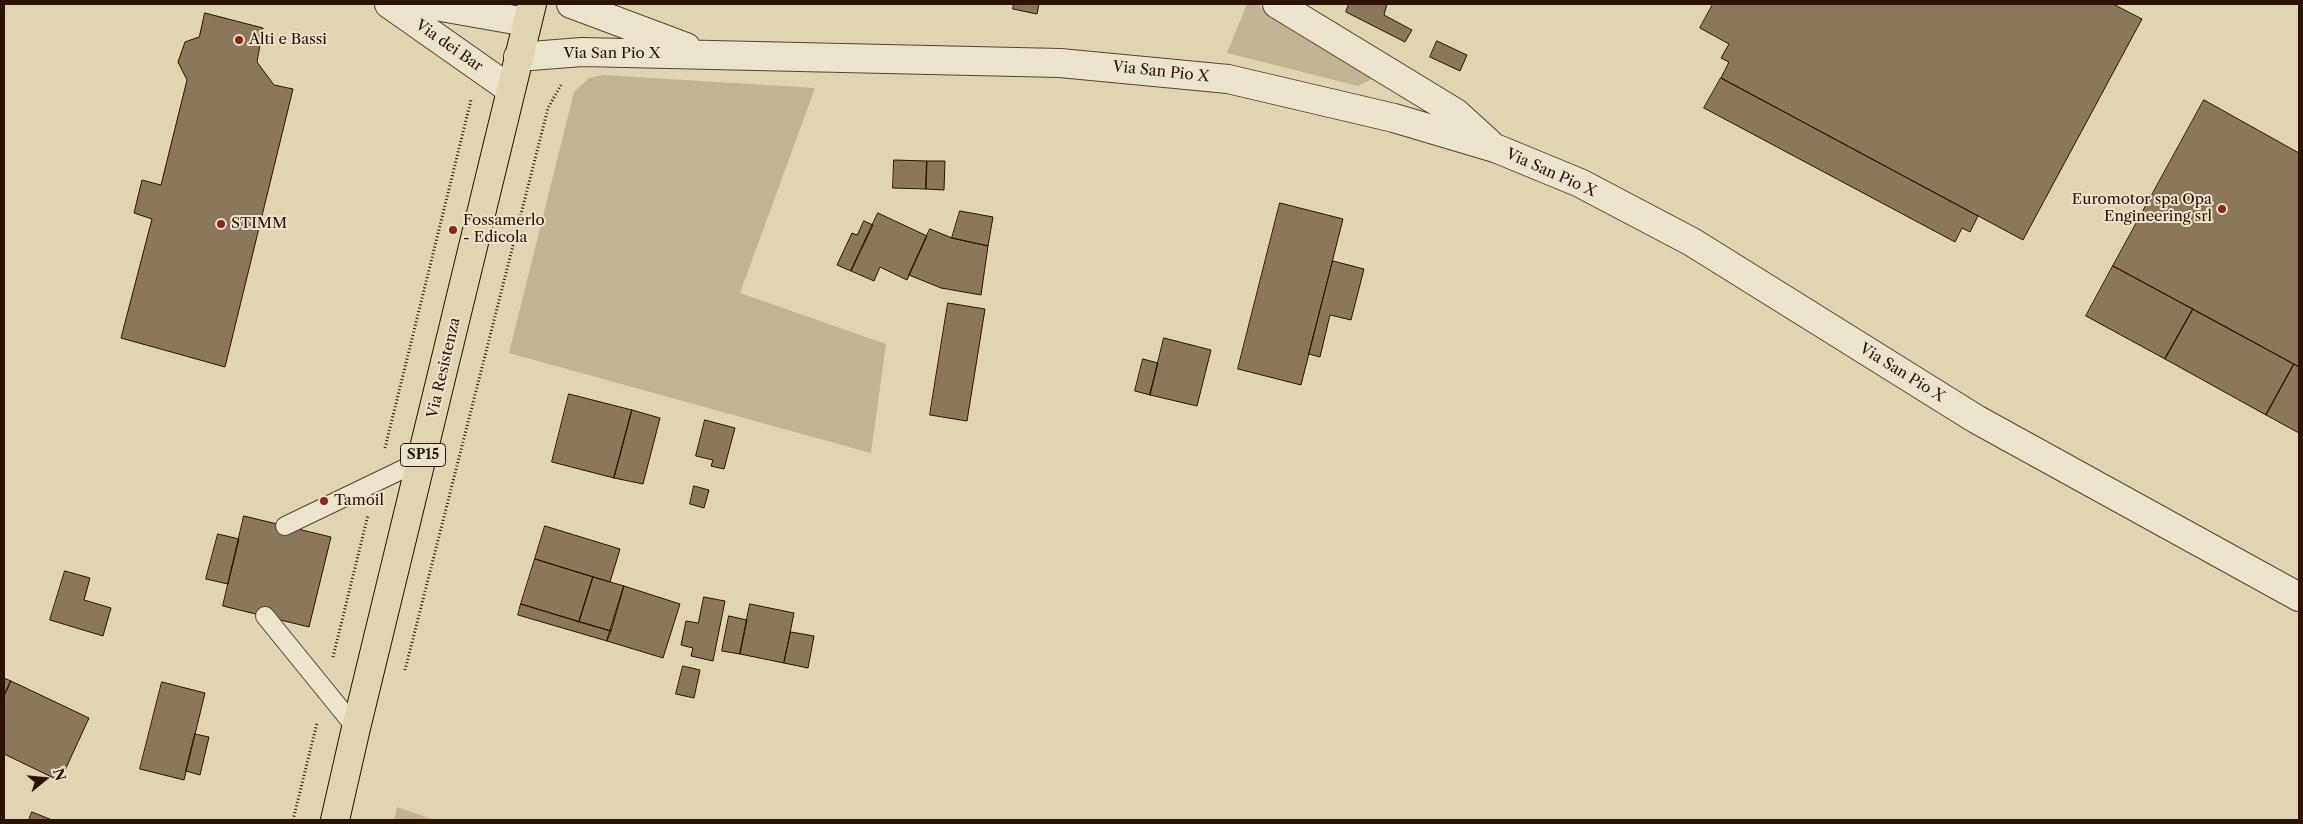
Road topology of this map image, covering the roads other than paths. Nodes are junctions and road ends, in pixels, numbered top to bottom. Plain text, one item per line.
1 (389, 4) edge
2 (424, 4) edge
3 (571, 4) edge
4 (1277, 4) edge
5 (529, 13) edge
6 (706, 55) junction
7 (518, 56) junction
8 (510, 89) junction
9 (1495, 148) junction
10 (422, 460) junction
11 (285, 526) dead end
12 (2299, 597) edge
13 (266, 616) dead end
14 (356, 728) junction
15 (335, 820) edge

1 - 8 street, Via dei Bar
2 - 5 street, Via dei Bar
3 - 6 street, Via San Pio X
4 - 9 street
5 - 7 main road, Via Resistenza / SP15
6 - 7 street, Via San Pio X
6 - 9 street, Via San Pio X
7 - 8 main road, Via Resistenza / SP15
8 - 10 main road, Via Resistenza / SP15
9 - 12 street, Via San Pio X
10 - 11 lane
10 - 14 main road, Via Resistenza / SP15
13 - 14 lane
14 - 15 main road, Via Resistenza / SP15

